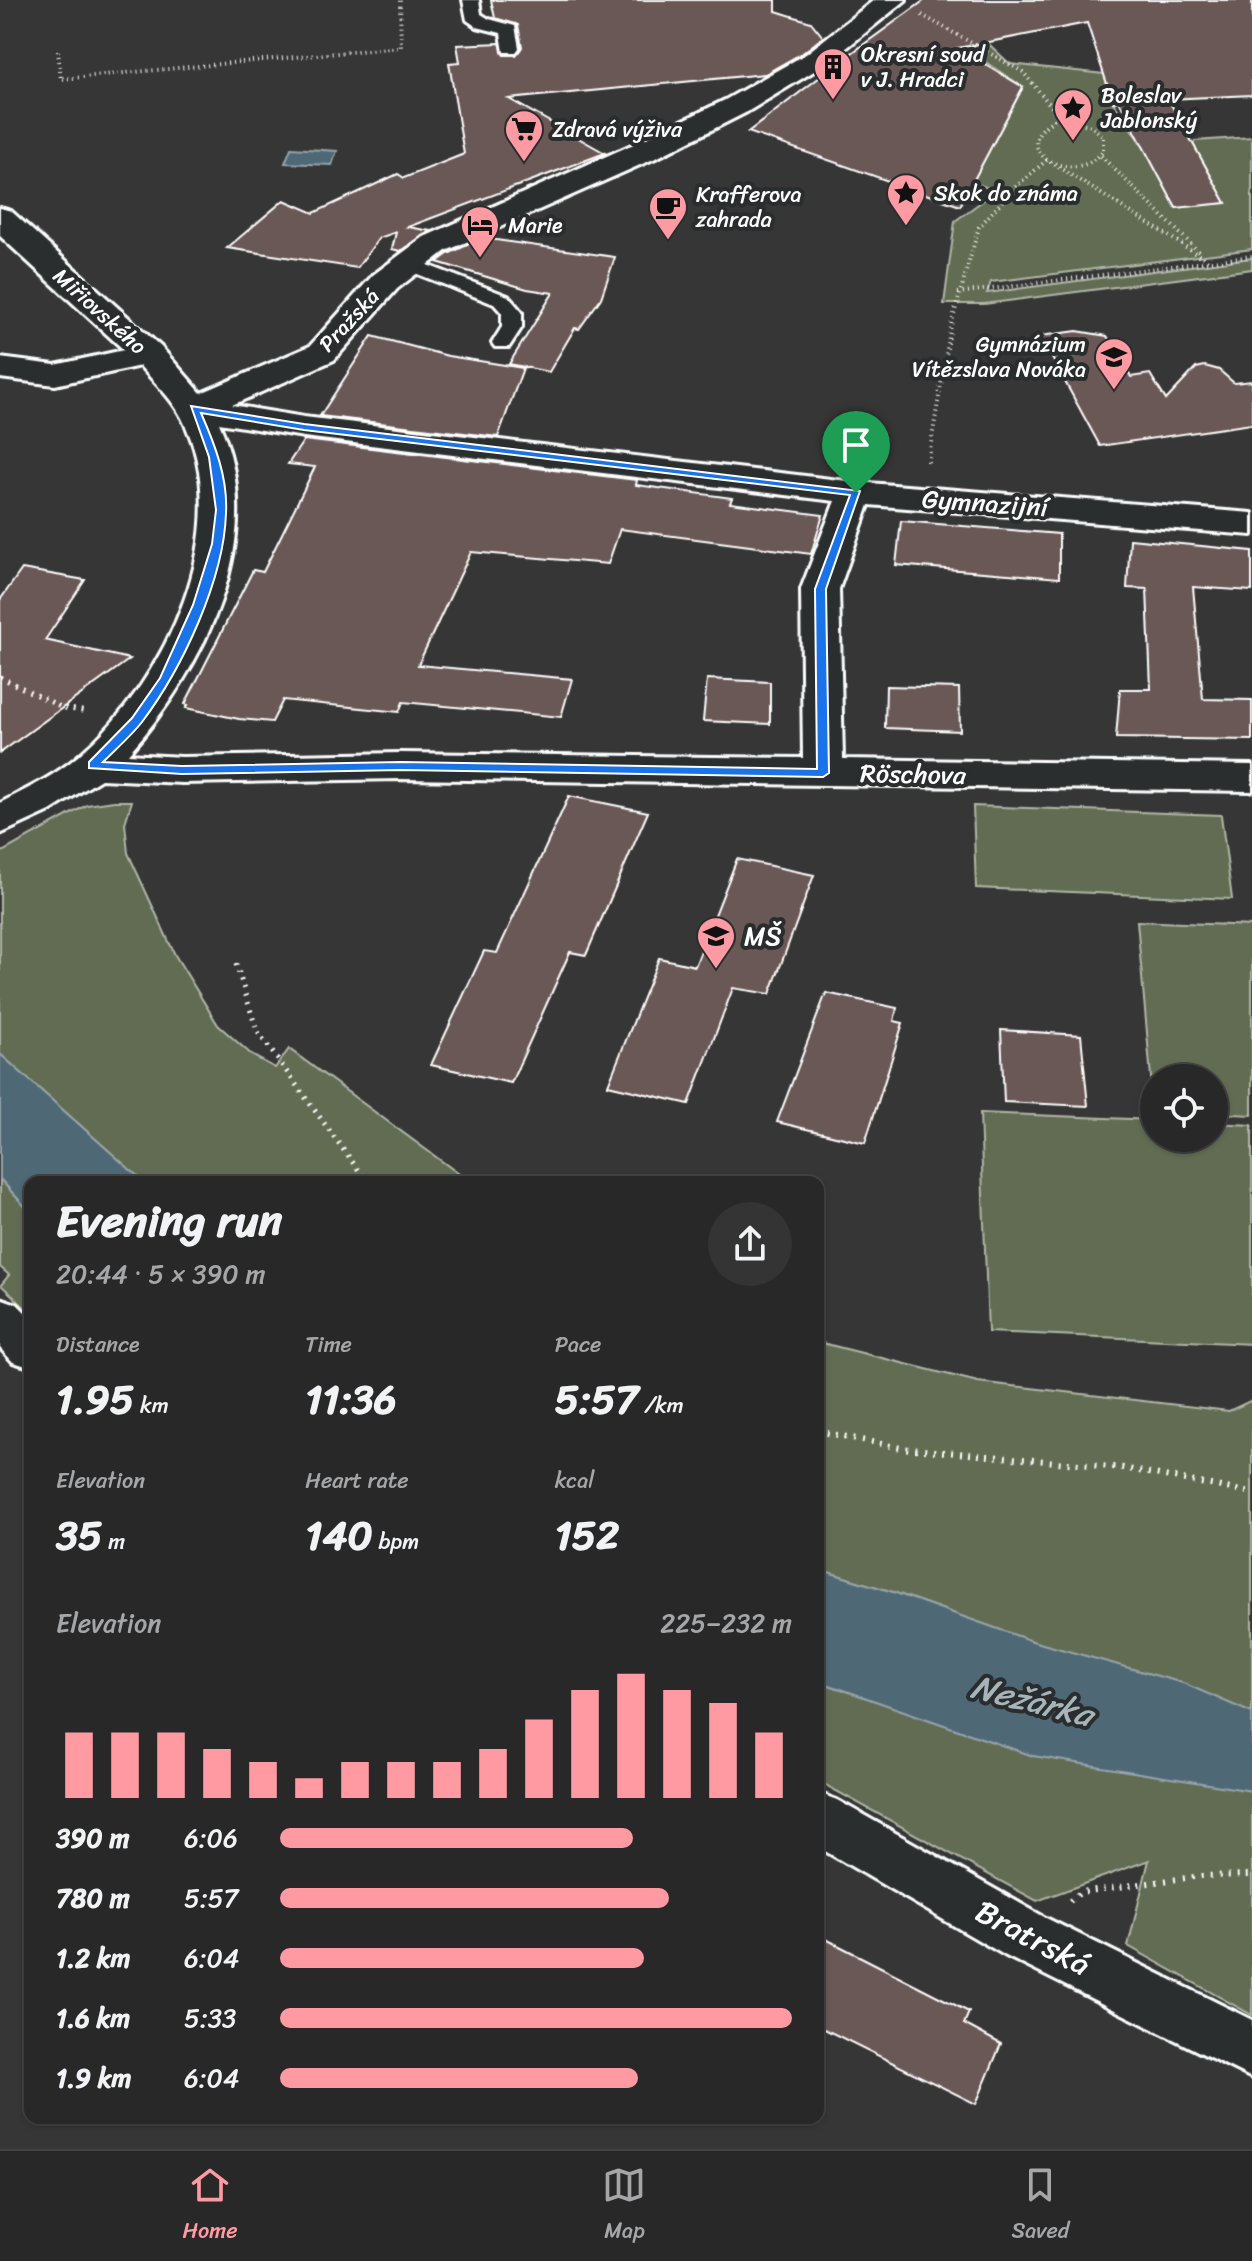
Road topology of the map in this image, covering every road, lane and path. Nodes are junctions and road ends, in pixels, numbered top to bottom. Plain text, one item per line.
1 (400, 0) edge
2 (471, 0) edge
3 (903, 6) edge
4 (510, 48) dead end
5 (58, 51) dead end
6 (1060, 117) junction
7 (1101, 156) junction
8 (1047, 160) junction
9 (0, 218) edge
10 (1252, 256) edge
11 (1210, 262) junction
12 (409, 264) junction
13 (958, 293) junction
14 (502, 343) dead end
15 (149, 354) junction
16 (0, 368) edge
17 (194, 409) junction
18 (856, 493) junction
19 (922, 498) junction
20 (1252, 524) edge
21 (0, 677) edge
22 (91, 713) dead end
23 (93, 765) junction
24 (823, 773) junction
25 (1252, 778) edge
26 (16, 812) edge
27 (236, 964) dead end
28 (363, 1176) edge
29 (0, 1317) edge
30 (24, 1342) edge
31 (824, 1432) edge
32 (1252, 1493) edge
33 (824, 1821) edge
34 (1252, 1875) edge
35 (1026, 1937) junction
36 (1252, 2050) edge

1 - 5 path
2 - 4 lane
3 - 6 path
3 - 12 street, Pražská
6 - 7 path
6 - 8 path
7 - 8 path
7 - 11 path
8 - 11 path
8 - 13 path
9 - 15 street, Miřiovského
10 - 11 path
11 - 13 path
12 - 14 lane
12 - 17 street, Pražská
13 - 19 path
15 - 16 street
15 - 17 street, Miřiovského
17 - 18 street, Gymnazijní
17 - 23 street
18 - 19 street, Gymnazijní
18 - 24 street
19 - 20 street, Gymnazijní
21 - 22 path
23 - 24 street, Röschova
23 - 26 street
24 - 25 street, Röschova
27 - 28 path
29 - 30 street
31 - 32 path
33 - 35 street, Bratrská
34 - 35 path
35 - 36 street, Bratrská

